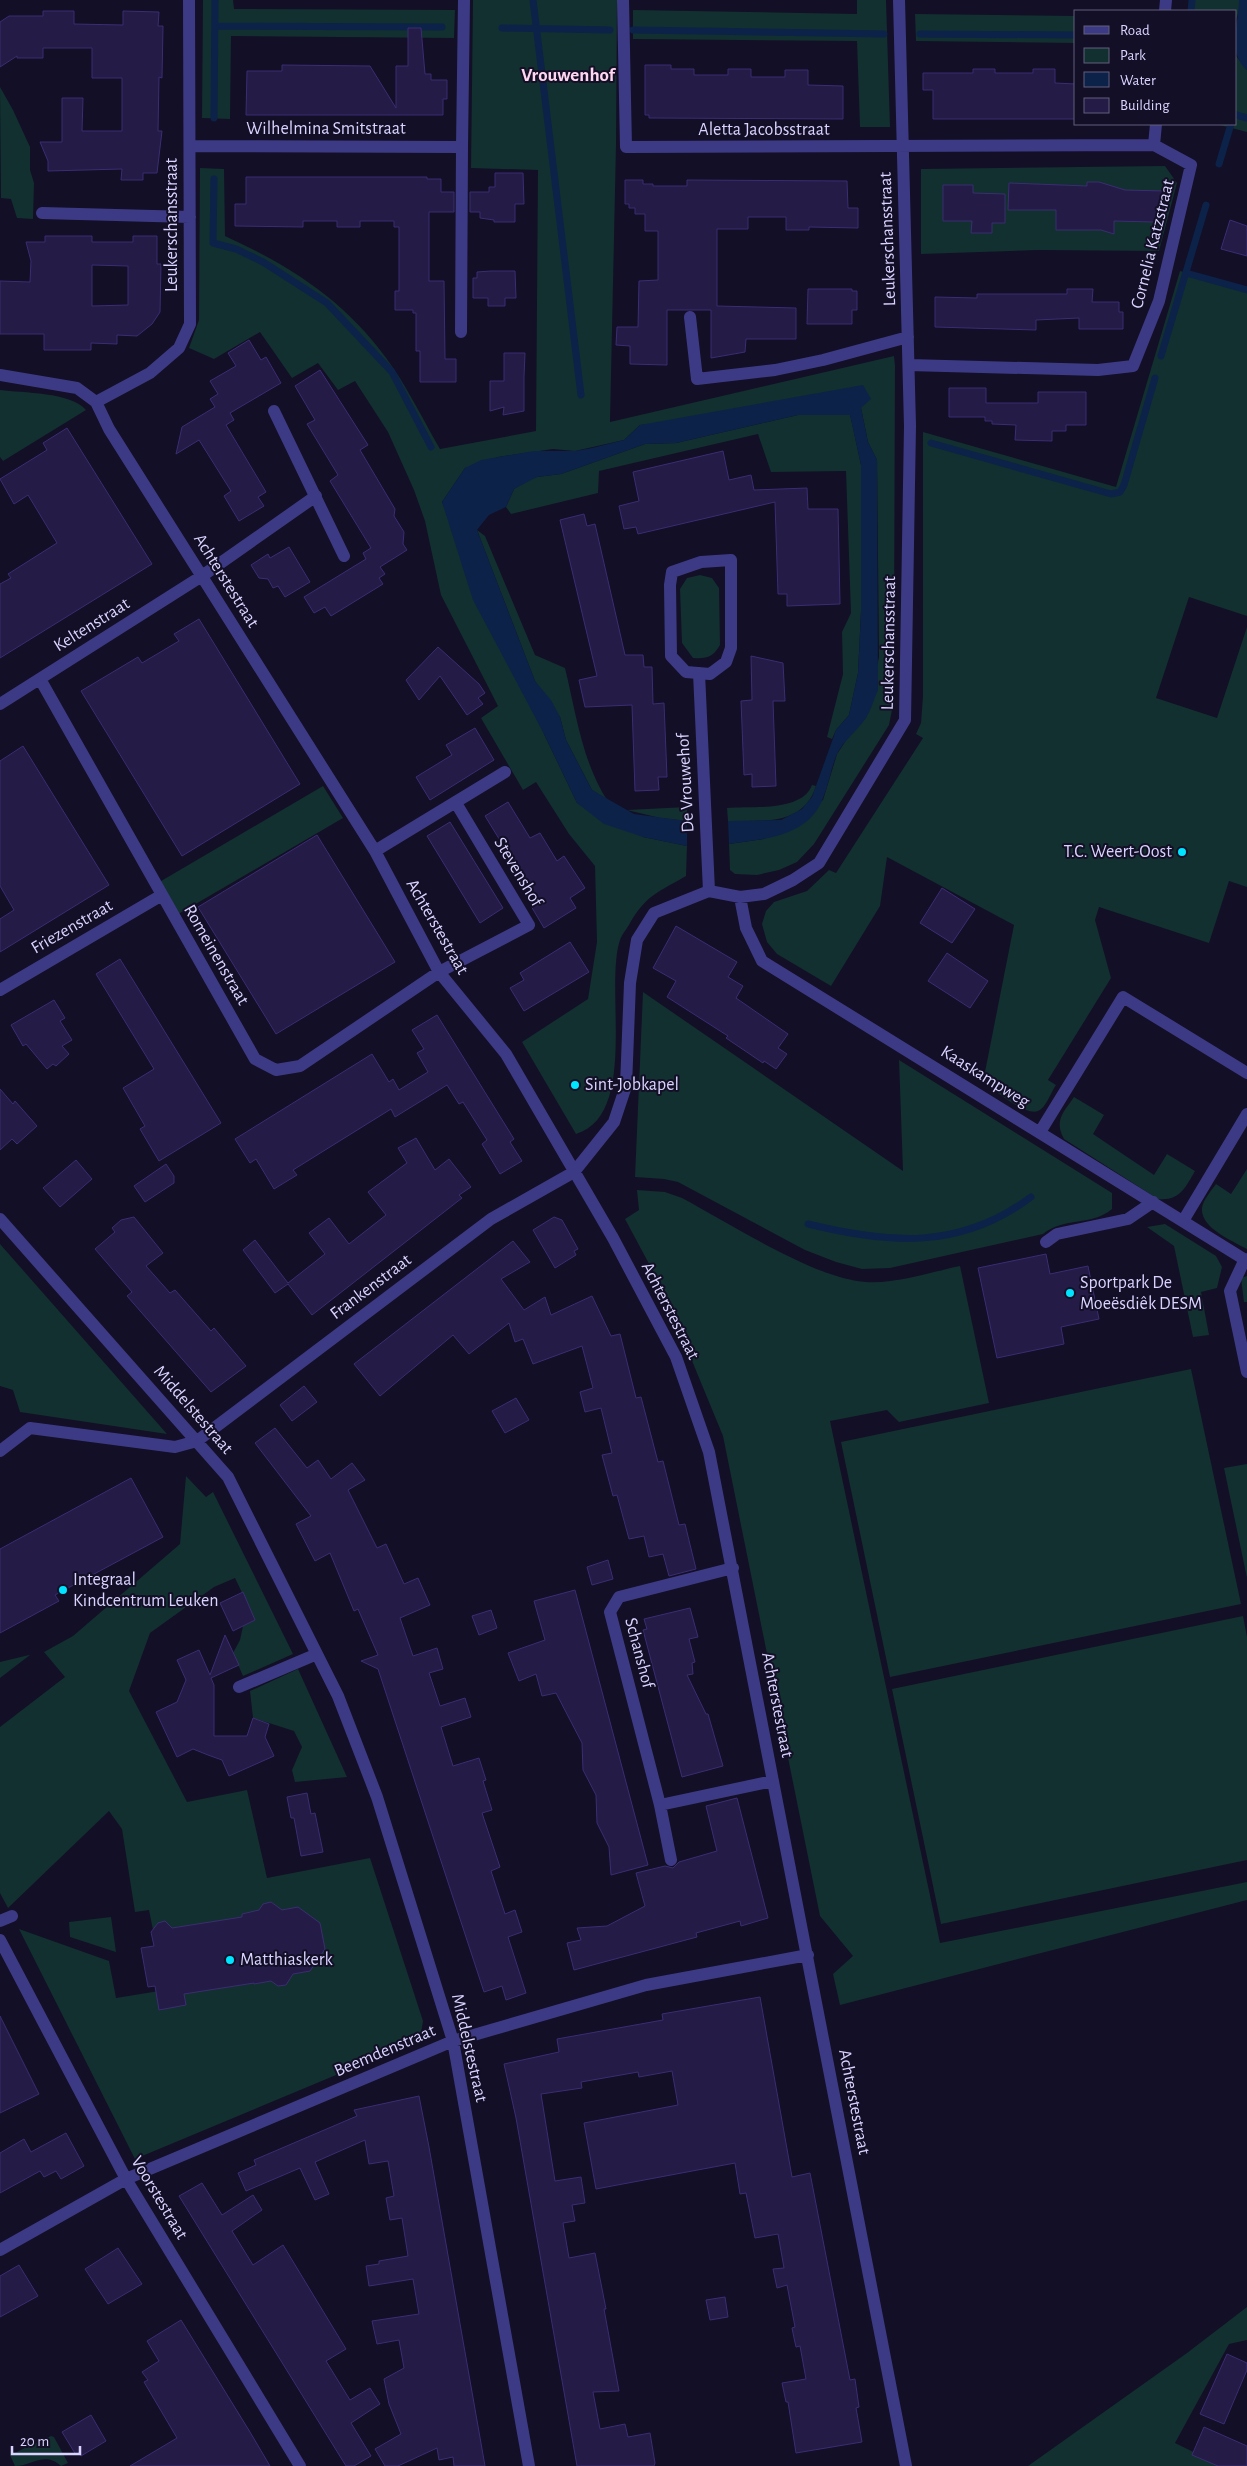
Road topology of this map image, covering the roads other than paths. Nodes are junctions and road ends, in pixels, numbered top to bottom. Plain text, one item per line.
1 (189, 0) edge
2 (464, 0) edge
3 (623, 0) edge
4 (898, 0) edge
5 (1156, 125) edge
6 (190, 146) junction
7 (1154, 146) junction
8 (462, 147) junction
9 (903, 148) junction
10 (42, 213) dead end
11 (190, 217) junction
12 (690, 317) dead end
13 (461, 332) dead end
14 (908, 337) junction
15 (909, 364) junction
16 (0, 376) edge
17 (96, 402) junction
18 (274, 411) dead end
19 (316, 496) junction
20 (344, 556) dead end
21 (202, 576) junction
22 (699, 673) junction
23 (40, 679) junction
24 (0, 704) edge
25 (505, 772) dead end
26 (456, 803) junction
27 (375, 851) junction
28 (709, 891) junction
29 (162, 895) junction
30 (740, 897) junction
31 (439, 972) junction
32 (0, 990) edge
33 (1247, 1073) edge
34 (1247, 1114) edge
35 (1040, 1132) junction
36 (574, 1172) junction
37 (1153, 1202) junction
38 (0, 1219) edge
39 (1183, 1221) junction
40 (1046, 1242) dead end
41 (1246, 1260) edge
42 (1247, 1372) edge
43 (197, 1441) junction
44 (0, 1451) edge
45 (733, 1568) junction
46 (317, 1654) junction
47 (239, 1688) dead end
48 (773, 1781) junction
49 (660, 1805) junction
50 (671, 1860) dead end
51 (12, 1916) dead end
52 (0, 1921) edge
53 (0, 1940) edge
54 (808, 1955) junction
55 (453, 2041) junction
56 (126, 2179) junction
57 (0, 2250) edge
58 (300, 2466) edge
59 (529, 2466) edge
60 (906, 2466) edge

1 - 6 street, Leukerschansstraat
2 - 8 street
3 - 9 street, Aletta Jacobsstraat
4 - 9 street, Leukerschansstraat
5 - 7 street
6 - 8 street, Wilhelmina Smitstraat
6 - 11 street, Leukerschansstraat
7 - 9 street, Cornelia Katzstraat
7 - 15 street, Cornelia Katzstraat
8 - 13 street
9 - 14 street, Leukerschansstraat
10 - 11 street
11 - 17 street, Leukerschansstraat
12 - 14 street
14 - 15 street, Leukerschansstraat
15 - 30 street, Leukerschansstraat
16 - 17 street, Achterstestraat
17 - 21 street, Achterstestraat
18 - 19 street
19 - 20 street
19 - 21 street, Keltenstraat
21 - 23 street, Keltenstraat
21 - 27 street, Achterstestraat
22 - 22 street
22 - 28 street, De Vrouwehof
23 - 24 street, Keltenstraat
23 - 29 street, Romeinenstraat
25 - 26 street
26 - 27 street
26 - 31 street, Stevenshof
27 - 31 street, Achterstestraat
28 - 30 street, Leukerschansstraat
28 - 36 street
29 - 31 street, Romeinenstraat
29 - 32 street, Friezenstraat
30 - 35 street, Kaaskampweg
31 - 36 street, Achterstestraat
33 - 35 street
34 - 39 street
35 - 37 street, Kaaskampweg
36 - 43 street, Frankenstraat
36 - 45 street, Achterstestraat
37 - 39 street, Kaaskampweg
37 - 40 street
38 - 43 street, Middelstestraat
39 - 41 street, Kaaskampweg
41 - 42 street
43 - 44 street
43 - 46 street, Middelstestraat
45 - 48 street, Achterstestraat
45 - 49 street, Schanshof
46 - 47 street
46 - 55 street, Middelstestraat
48 - 49 street
48 - 54 street, Achterstestraat
49 - 50 street, Schanshof
51 - 52 street
53 - 56 street, Voorstestraat
54 - 55 street, Beemdenstraat
54 - 60 street, Achterstestraat
55 - 56 street, Beemdenstraat
55 - 59 street, Middelstestraat
56 - 57 street, Beemdenstraat
56 - 58 street, Voorstestraat

